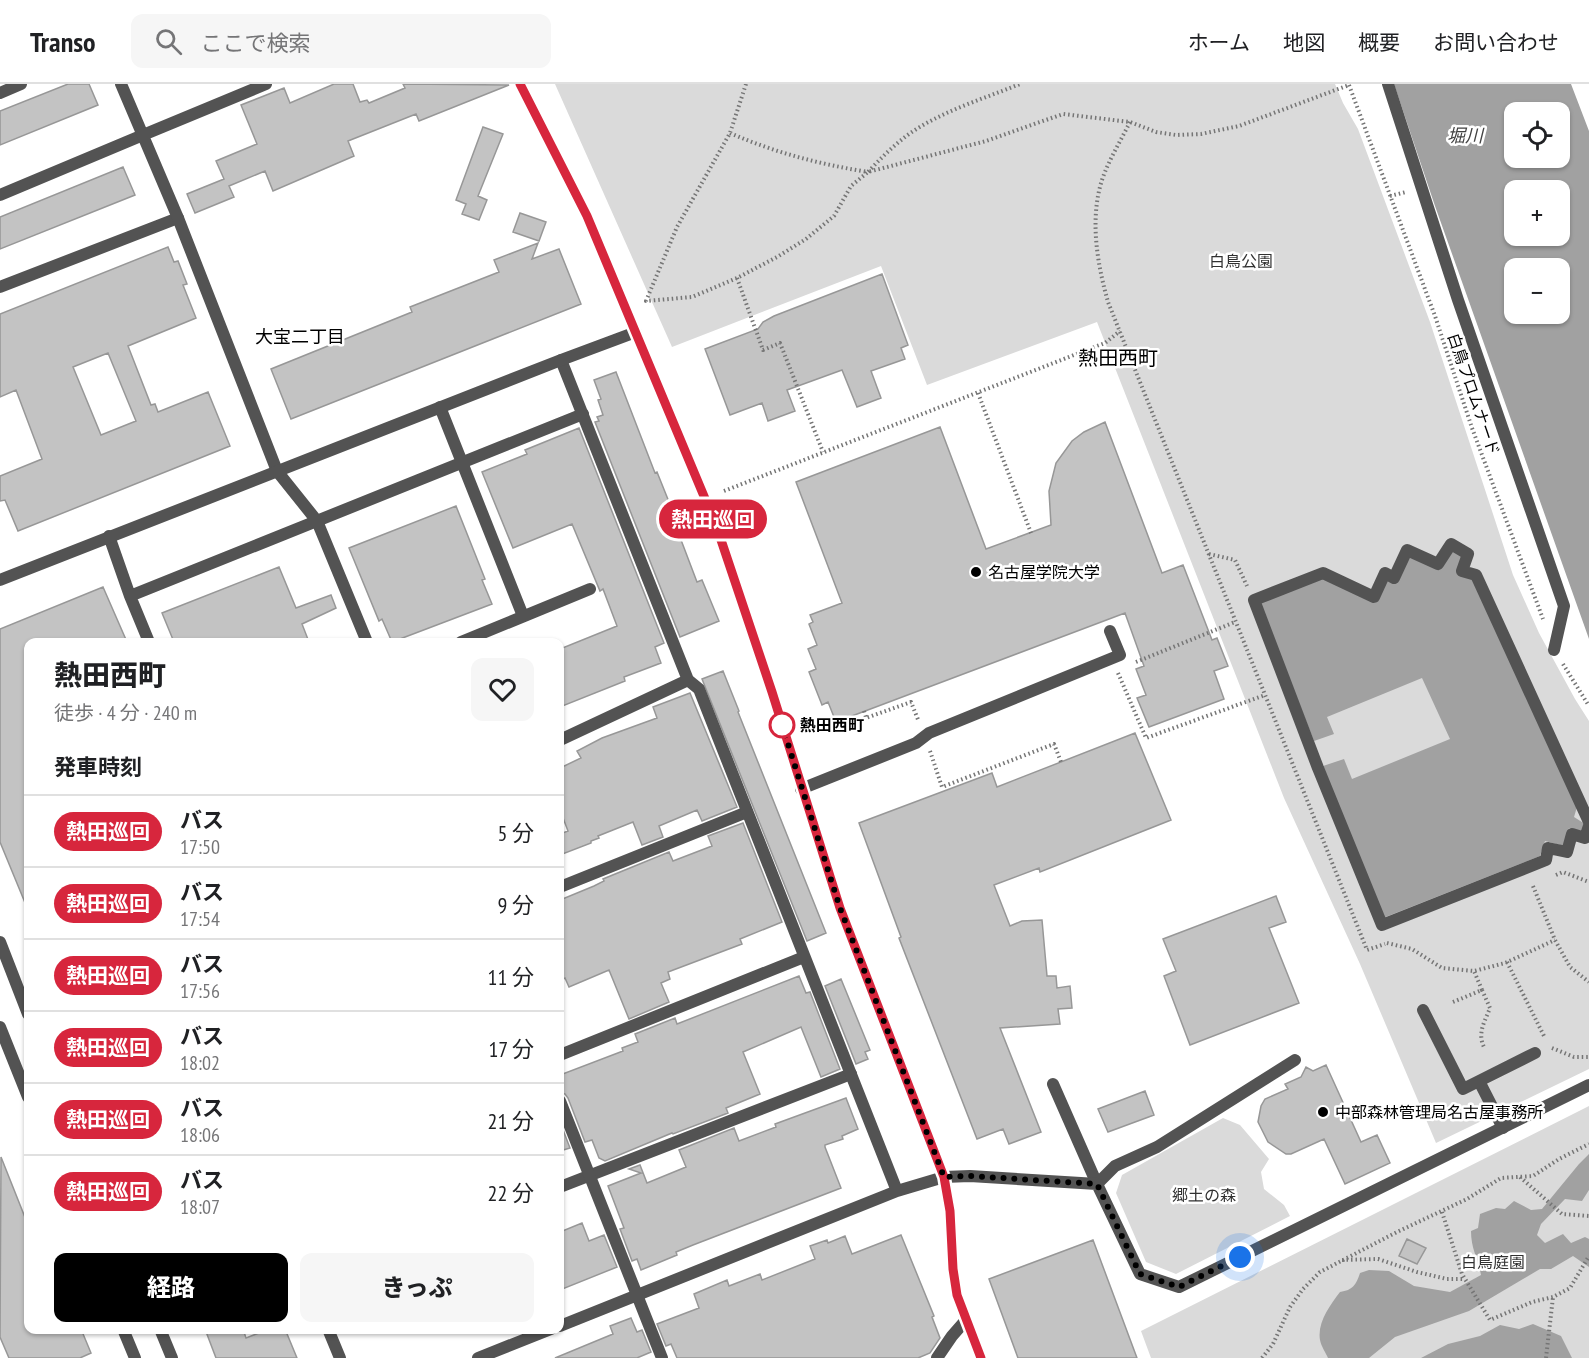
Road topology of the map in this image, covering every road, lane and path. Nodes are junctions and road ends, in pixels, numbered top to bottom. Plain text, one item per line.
1 (21, 84) edge
2 (121, 84) edge
3 (266, 84) edge
4 (520, 84) edge
5 (746, 84) edge
6 (1020, 84) edge
7 (1388, 84) edge
8 (1349, 85) edge
9 (0, 93) edge
10 (730, 133) junction
11 (143, 135) junction
12 (868, 172) junction
13 (0, 195) edge
14 (178, 218) junction
15 (737, 278) junction
16 (0, 287) edge
17 (1120, 331) dead end
18 (636, 332) junction
19 (561, 360) junction
20 (978, 393) junction
21 (440, 407) junction
22 (583, 414) junction
23 (823, 452) junction
24 (461, 463) junction
25 (277, 471) junction
26 (724, 491) dead end
27 (317, 521) junction
28 (1030, 533) dead end
29 (109, 537) junction
30 (1208, 554) dead end
31 (0, 580) edge
32 (590, 589) dead end
33 (130, 596) junction
34 (1254, 600) junction
35 (523, 616) junction
36 (1235, 622) dead end
37 (1110, 631) dead end
38 (148, 638) edge
39 (366, 638) edge
40 (471, 638) edge
41 (1554, 650) junction
42 (1114, 664) junction
43 (688, 680) junction
44 (1265, 695) dead end
45 (1589, 706) edge
46 (864, 711) dead end
47 (924, 736) junction
48 (564, 738) edge
49 (1060, 762) dead end
50 (801, 789) junction
51 (747, 812) junction
52 (1589, 822) edge
53 (1589, 826) edge
54 (564, 885) edge
55 (1533, 886) dead end
56 (1555, 940) junction
57 (0, 942) edge
58 (1387, 943) dead end
59 (804, 957) junction
60 (1507, 962) junction
61 (1474, 971) junction
62 (1589, 982) edge
63 (1482, 990) junction
64 (24, 1001) edge
65 (1453, 1002) dead end
66 (1423, 1010) dead end
67 (0, 1027) edge
68 (1485, 1047) dead end
69 (564, 1053) edge
70 (1535, 1053) dead end
71 (1589, 1057) edge
72 (1295, 1060) dead end
73 (851, 1074) junction
74 (1479, 1081) junction
75 (1053, 1084) dead end
76 (1589, 1085) edge
77 (24, 1087) edge
78 (564, 1111) edge
79 (1503, 1128) junction
80 (1589, 1143) edge
81 (590, 1175) junction
82 (944, 1177) junction
83 (1520, 1177) junction
84 (1097, 1184) junction
85 (564, 1185) edge
86 (897, 1191) junction
87 (1442, 1212) junction
88 (1589, 1216) edge
89 (1589, 1256) edge
90 (1341, 1260) junction
91 (1465, 1279) junction
92 (638, 1294) junction
93 (1553, 1297) junction
94 (966, 1320) junction
95 (564, 1324) edge
96 (125, 1334) edge
97 (162, 1334) edge
98 (330, 1334) edge
99 (538, 1334) edge
100 (135, 1358) edge
101 (172, 1358) edge
102 (340, 1358) edge
103 (478, 1358) edge
104 (662, 1358) edge
105 (938, 1358) edge
106 (981, 1358) edge
107 (1262, 1358) edge
108 (1546, 1358) edge

1 - 9 street
2 - 11 street
3 - 11 street
4 - 18 street
5 - 10 path
6 - 12 path
7 - 41 street
8 - 12 path
8 - 41 path, 白鳥プロムナード
10 - 12 path
10 - 15 path
11 - 13 street
11 - 14 street
12 - 15 path
14 - 16 street
14 - 25 street
15 - 23 path
17 - 20 path
18 - 19 street
18 - 50 street
19 - 21 street
19 - 22 street
20 - 23 path
20 - 28 path
21 - 24 street
21 - 25 street
22 - 24 street
22 - 43 street
23 - 26 path
24 - 27 street
24 - 35 street
25 - 27 street
25 - 29 street
27 - 33 street
27 - 39 street
29 - 31 street
29 - 33 street
30 - 34 path
32 - 35 street
33 - 38 street
34 - 52 street
34 - 53 street
35 - 40 street
36 - 42 path
37 - 42 street
41 - 45 path, 白鳥プロムナード
42 - 44 path
42 - 47 street
43 - 48 street
43 - 51 street
46 - 47 path
47 - 49 path
47 - 50 street
50 - 82 street
51 - 54 street
51 - 59 street
55 - 56 path
56 - 60 path
56 - 62 path
57 - 64 street
58 - 61 path
59 - 69 street
59 - 73 street
60 - 61 path
60 - 71 path
61 - 63 path
63 - 65 path
63 - 68 path
66 - 74 street
67 - 77 street
70 - 74 street
72 - 84 street
73 - 81 street
73 - 86 street
74 - 79 street
75 - 84 street
76 - 79 street
78 - 81 street
79 - 84 street
80 - 83 path
81 - 85 street
81 - 92 street
82 - 84 street
82 - 86 street
82 - 94 street
83 - 87 path
83 - 88 path
86 - 92 street
87 - 90 path
87 - 91 path
89 - 93 path
90 - 91 path
90 - 107 path
91 - 93 path
92 - 95 street
92 - 104 street
93 - 108 path
94 - 105 street
94 - 106 street
96 - 100 street
97 - 101 street
98 - 102 street
99 - 103 street

